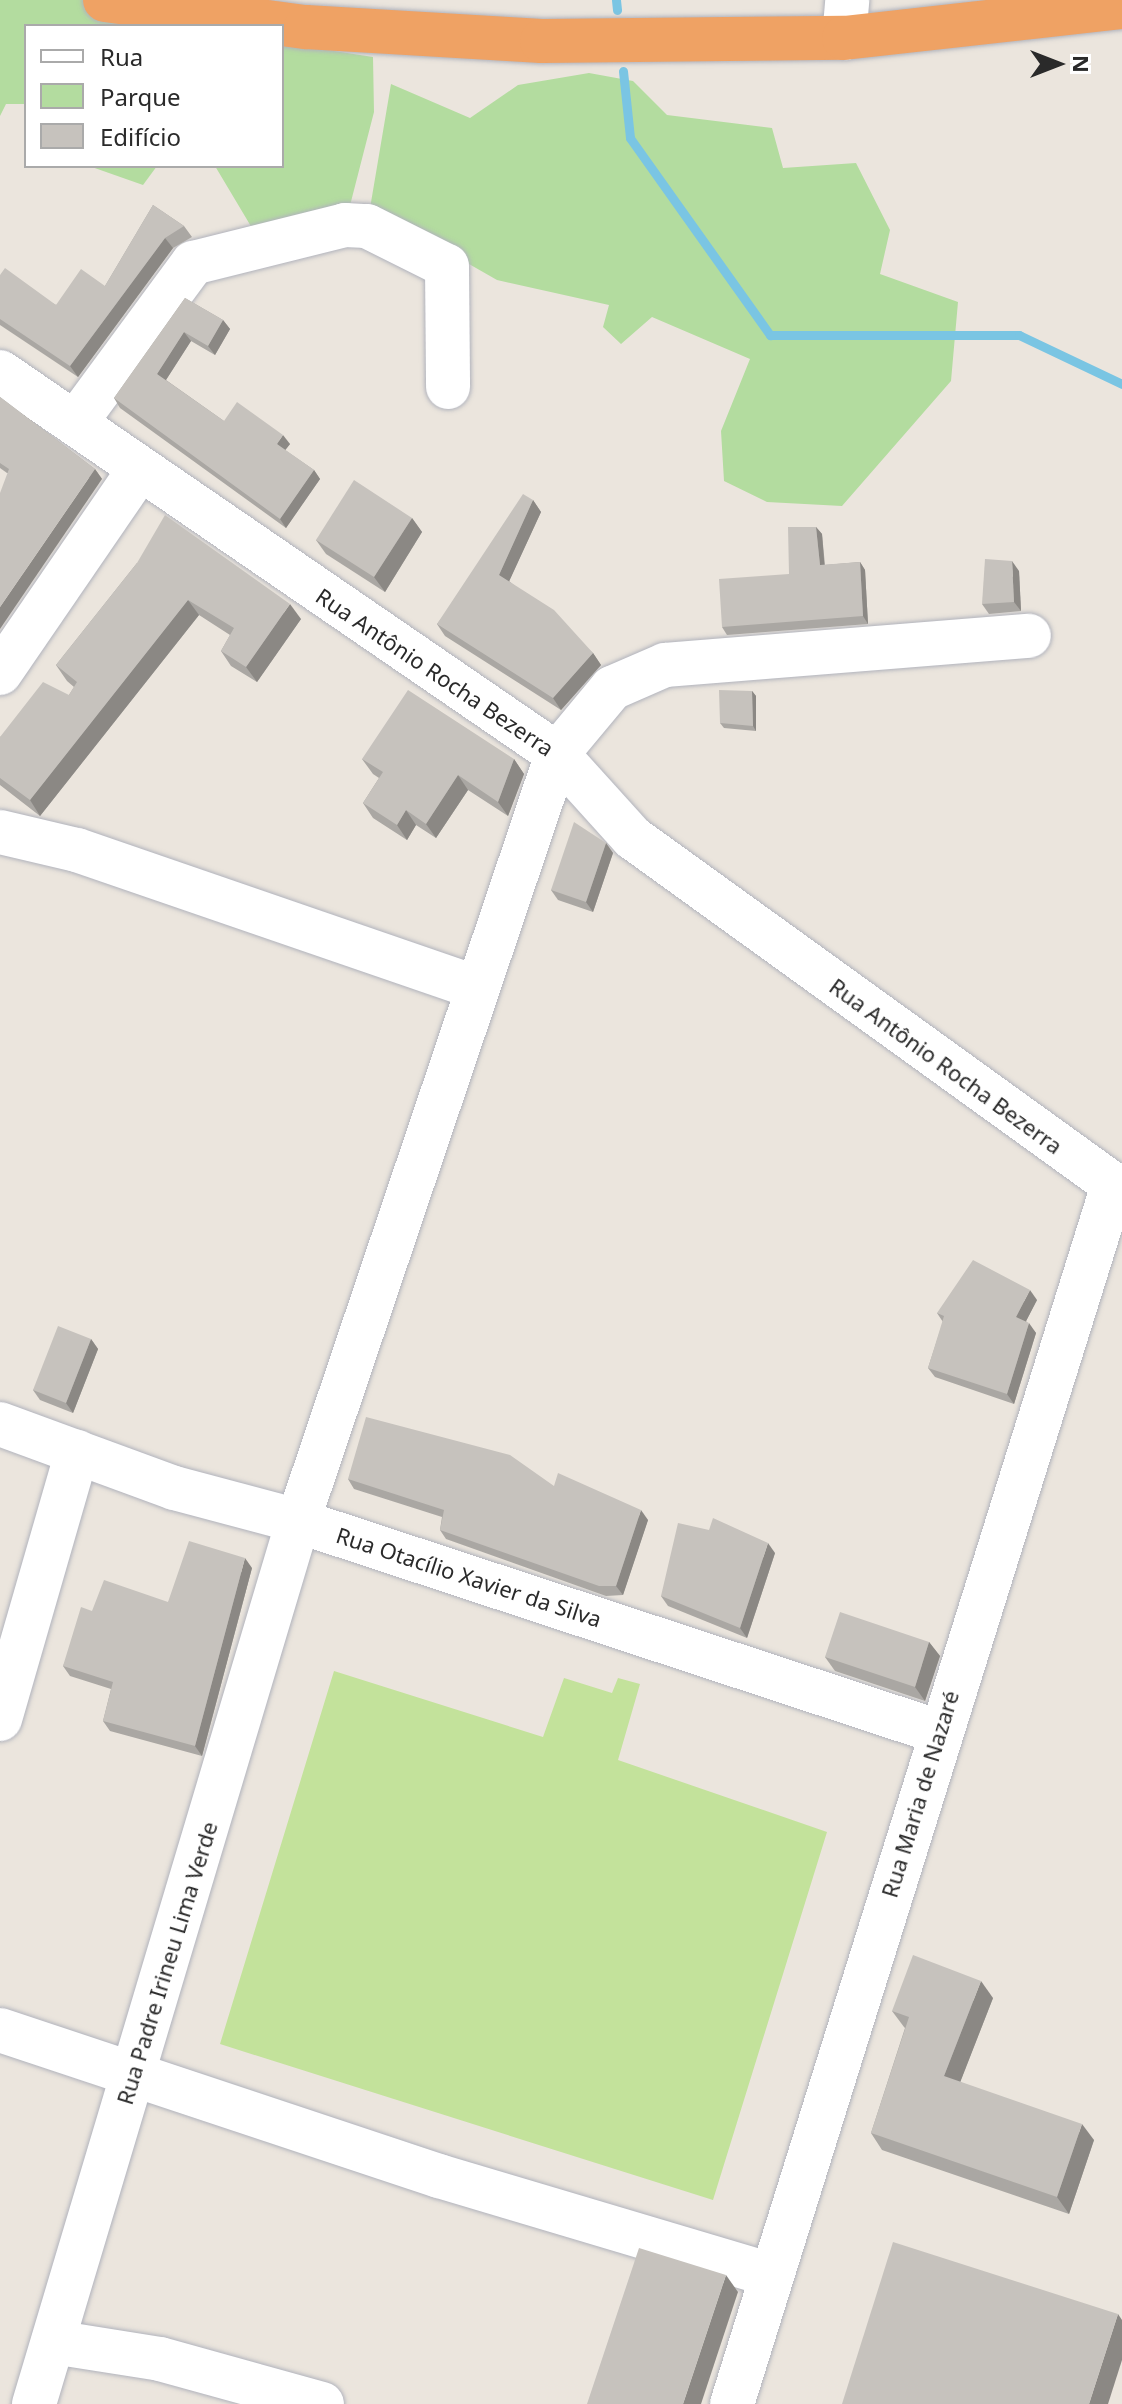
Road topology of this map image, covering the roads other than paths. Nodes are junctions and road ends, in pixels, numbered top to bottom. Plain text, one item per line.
1 (105, 0) edge
2 (1122, 7) edge
3 (846, 19) edge
4 (284, 24) edge
5 (284, 24) edge
6 (0, 372) edge
7 (448, 387) dead end
8 (75, 423) junction
9 (139, 470) junction
10 (1029, 636) dead end
11 (2, 663) edge
12 (557, 754) junction
13 (0, 832) edge
14 (475, 987) junction
15 (1118, 1188) edge
16 (0, 1424) edge
17 (77, 1452) junction
18 (298, 1521) junction
19 (0, 1719) edge
20 (939, 1732) junction
21 (0, 2030) edge
22 (135, 2070) junction
23 (771, 2275) junction
24 (53, 2342) junction
25 (34, 2404) edge
26 (322, 2404) edge
27 (732, 2404) edge

1 - 4 highway
2 - 3 highway
3 - 5 highway
6 - 8 street, Rua Antônio Rocha Bezerra
7 - 8 street
8 - 9 street, Rua Antônio Rocha Bezerra
9 - 11 street
9 - 12 street, Rua Antônio Rocha Bezerra
10 - 12 street
12 - 14 street, Rua Padre Irineu Lima Verde
12 - 15 street, Rua Antônio Rocha Bezerra
13 - 14 street
14 - 18 street, Rua Padre Irineu Lima Verde
15 - 20 street, Rua Maria de Nazaré
16 - 17 street, Rua Otacílio Xavier da Silva
17 - 18 street, Rua Otacílio Xavier da Silva
17 - 19 street
18 - 20 street, Rua Otacílio Xavier da Silva
18 - 22 street, Rua Padre Irineu Lima Verde
20 - 23 street, Rua Maria de Nazaré
21 - 22 street
22 - 23 street
22 - 24 street, Rua Padre Irineu Lima Verde
23 - 27 street, Rua Maria de Nazaré
24 - 25 street, Rua Padre Irineu Lima Verde
24 - 26 street

